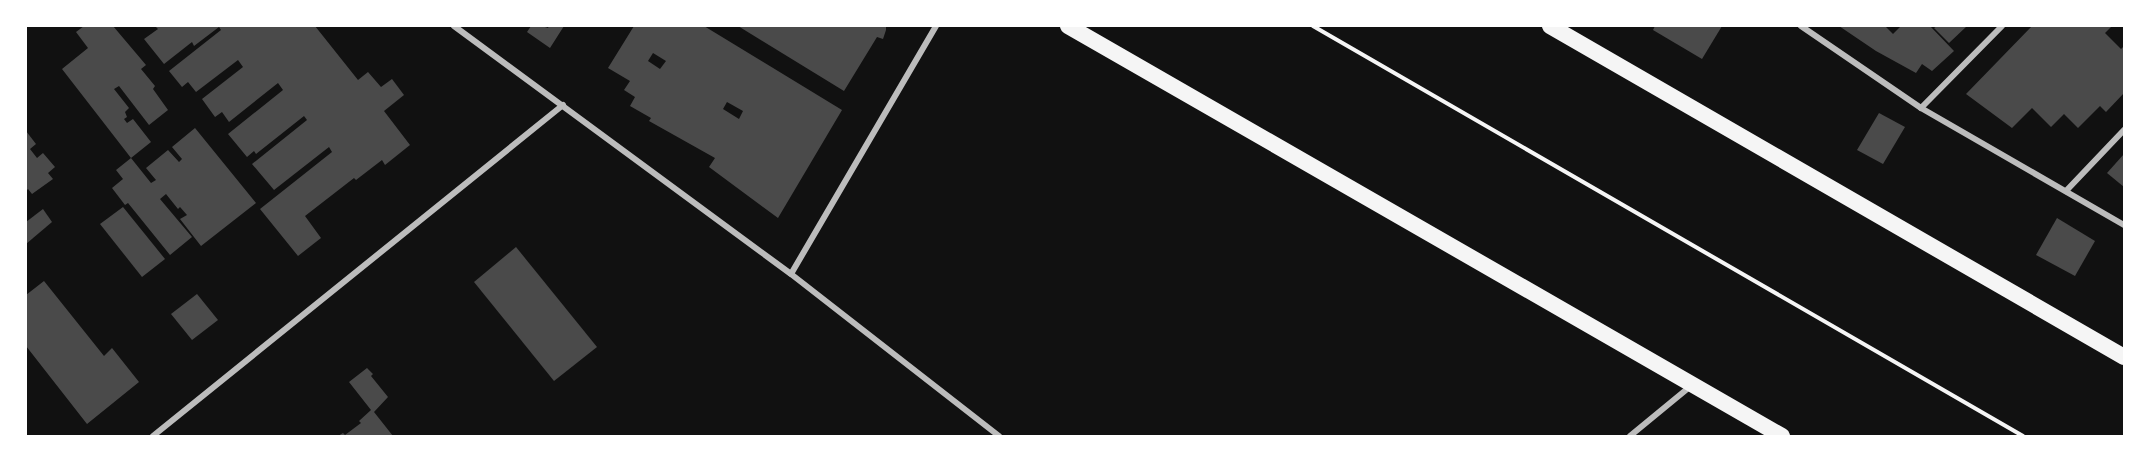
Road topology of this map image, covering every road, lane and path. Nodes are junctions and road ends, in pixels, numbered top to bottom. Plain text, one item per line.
1 (454, 26) edge
2 (936, 26) edge
3 (1068, 26) edge
4 (1313, 26) edge
5 (1550, 26) edge
6 (1801, 26) edge
7 (2002, 26) edge
8 (563, 105) junction
9 (1921, 108) junction
10 (2124, 130) edge
11 (2066, 191) junction
12 (2124, 225) edge
13 (791, 274) junction
14 (2124, 357) edge
15 (1692, 385) junction
16 (153, 436) edge
17 (999, 436) edge
18 (1630, 436) edge
19 (1782, 436) edge
20 (2024, 436) edge

1 - 8 street
2 - 13 street
3 - 15 highway
4 - 20 path
5 - 14 highway
6 - 9 street
7 - 9 street
8 - 13 street
8 - 16 street
9 - 11 street
10 - 11 street
11 - 12 street
13 - 17 street
15 - 18 street
15 - 19 highway

